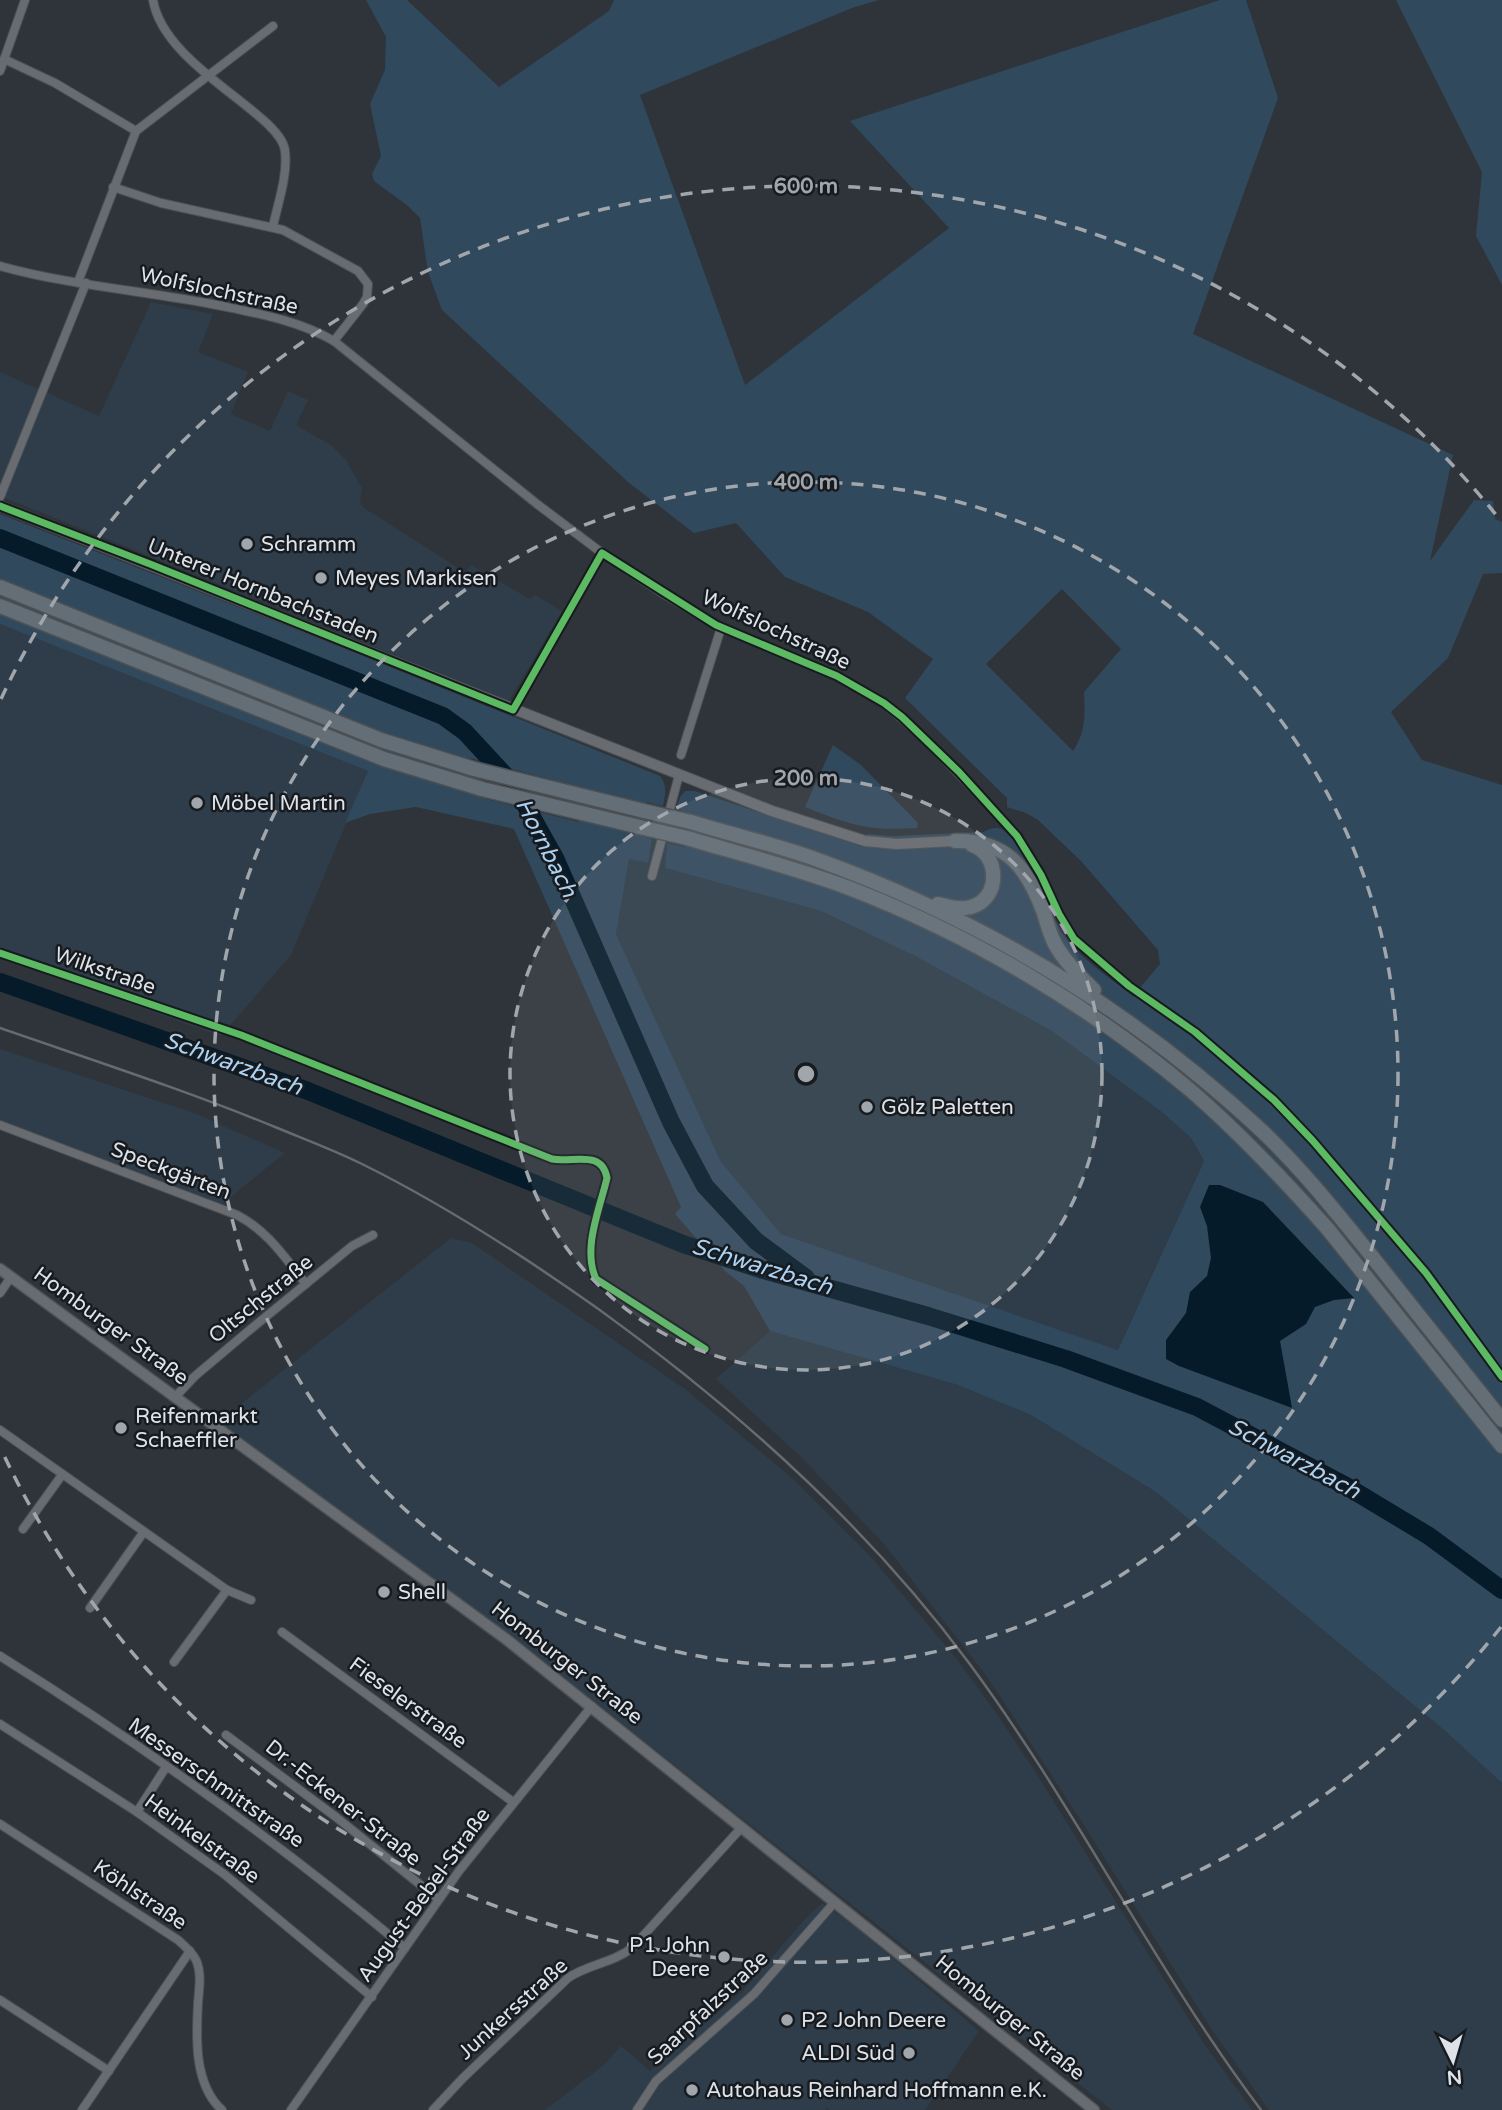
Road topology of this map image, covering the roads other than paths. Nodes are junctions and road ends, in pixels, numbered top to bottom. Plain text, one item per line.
1 (25, 0) edge
2 (153, 0) edge
3 (273, 26) dead end
4 (4, 59) junction
5 (0, 71) edge
6 (207, 77) junction
7 (136, 131) junction
8 (113, 187) junction
9 (273, 226) junction
10 (0, 266) edge
11 (82, 282) junction
12 (334, 341) junction
13 (0, 498) edge
14 (0, 506) edge
15 (602, 553) junction
16 (0, 587) edge
17 (0, 606) edge
18 (721, 628) junction
19 (513, 710) junction
20 (681, 755) dead end
21 (679, 775) junction
22 (990, 806) dead end
23 (955, 841) junction
24 (652, 876) dead end
25 (906, 895) junction
26 (0, 953) edge
27 (1120, 1015) junction
28 (0, 1125) edge
29 (373, 1236) dead end
30 (0, 1269) edge
31 (11, 1277) junction
32 (306, 1284) junction
33 (0, 1293) edge
34 (705, 1349) dead end
35 (176, 1396) junction
36 (1502, 1420) edge
37 (0, 1430) edge
38 (1502, 1446) edge
39 (62, 1475) junction
40 (23, 1529) dead end
41 (143, 1533) junction
42 (227, 1590) junction
43 (251, 1600) dead end
44 (90, 1608) dead end
45 (282, 1632) dead end
46 (0, 1656) edge
47 (174, 1662) dead end
48 (592, 1706) junction
49 (0, 1724) edge
50 (226, 1735) dead end
51 (166, 1767) junction
52 (513, 1802) junction
53 (137, 1812) junction
54 (0, 1824) edge
55 (742, 1826) junction
56 (438, 1899) junction
57 (834, 1903) junction
58 (405, 1948) junction
59 (190, 1951) junction
60 (372, 1997) junction
61 (0, 2000) edge
62 (109, 2071) junction
63 (82, 2110) edge
64 (222, 2110) edge
65 (291, 2110) edge
66 (433, 2110) edge
67 (637, 2110) edge
68 (1094, 2110) edge

1 - 4 street
2 - 6 street
3 - 6 street
4 - 5 street
4 - 7 street
6 - 7 street
6 - 9 street
7 - 8 street
8 - 9 street
8 - 11 street
9 - 12 street
10 - 11 street, Wolfslochstraße
11 - 12 street, Wolfslochstraße
11 - 13 street
12 - 15 street, Wolfslochstraße
14 - 19 street, Unterer Hornbachstaden
15 - 18 street, Wolfslochstraße
15 - 19 street
16 - 25 highway, bridge
17 - 38 highway, bridge
18 - 20 street
18 - 22 street, Wolfslochstraße
19 - 21 street, Unterer Hornbachstaden
21 - 23 street, Unterer Hornbachstaden
21 - 24 street
23 - 25 highway
23 - 27 highway
25 - 27 highway
26 - 34 street, Wilkstraße
27 - 36 highway
28 - 32 street, Speckgärten
29 - 32 street, Oltschstraße
30 - 31 main road, Homburger Straße
31 - 33 street
31 - 35 main road, Homburger Straße
32 - 35 street, Oltschstraße
35 - 48 main road, Homburger Straße
37 - 39 street
39 - 40 street
39 - 41 street
41 - 42 street
41 - 44 street
42 - 43 street
42 - 47 street
45 - 52 street, Fieselerstraße
46 - 51 street, Messerschmittstraße
48 - 52 street, August-Bebel-Straße
48 - 55 main road, Homburger Straße
49 - 53 street, Heinkelstraße
50 - 56 street, Dr.-Eckener-Straße
51 - 53 street
51 - 58 street, Messerschmittstraße
52 - 56 street, August-Bebel-Straße
53 - 60 street, Heinkelstraße
54 - 59 street, Köhlstraße
55 - 57 main road, Homburger Straße
55 - 66 street, Junkersstraße
56 - 58 street, August-Bebel-Straße
57 - 67 street, Saarpfalzstraße
57 - 68 main road, Homburger Straße
58 - 60 street, August-Bebel-Straße
59 - 62 street
59 - 64 street, Köhlstraße
60 - 65 street, August-Bebel-Straße
61 - 62 street
62 - 63 street

